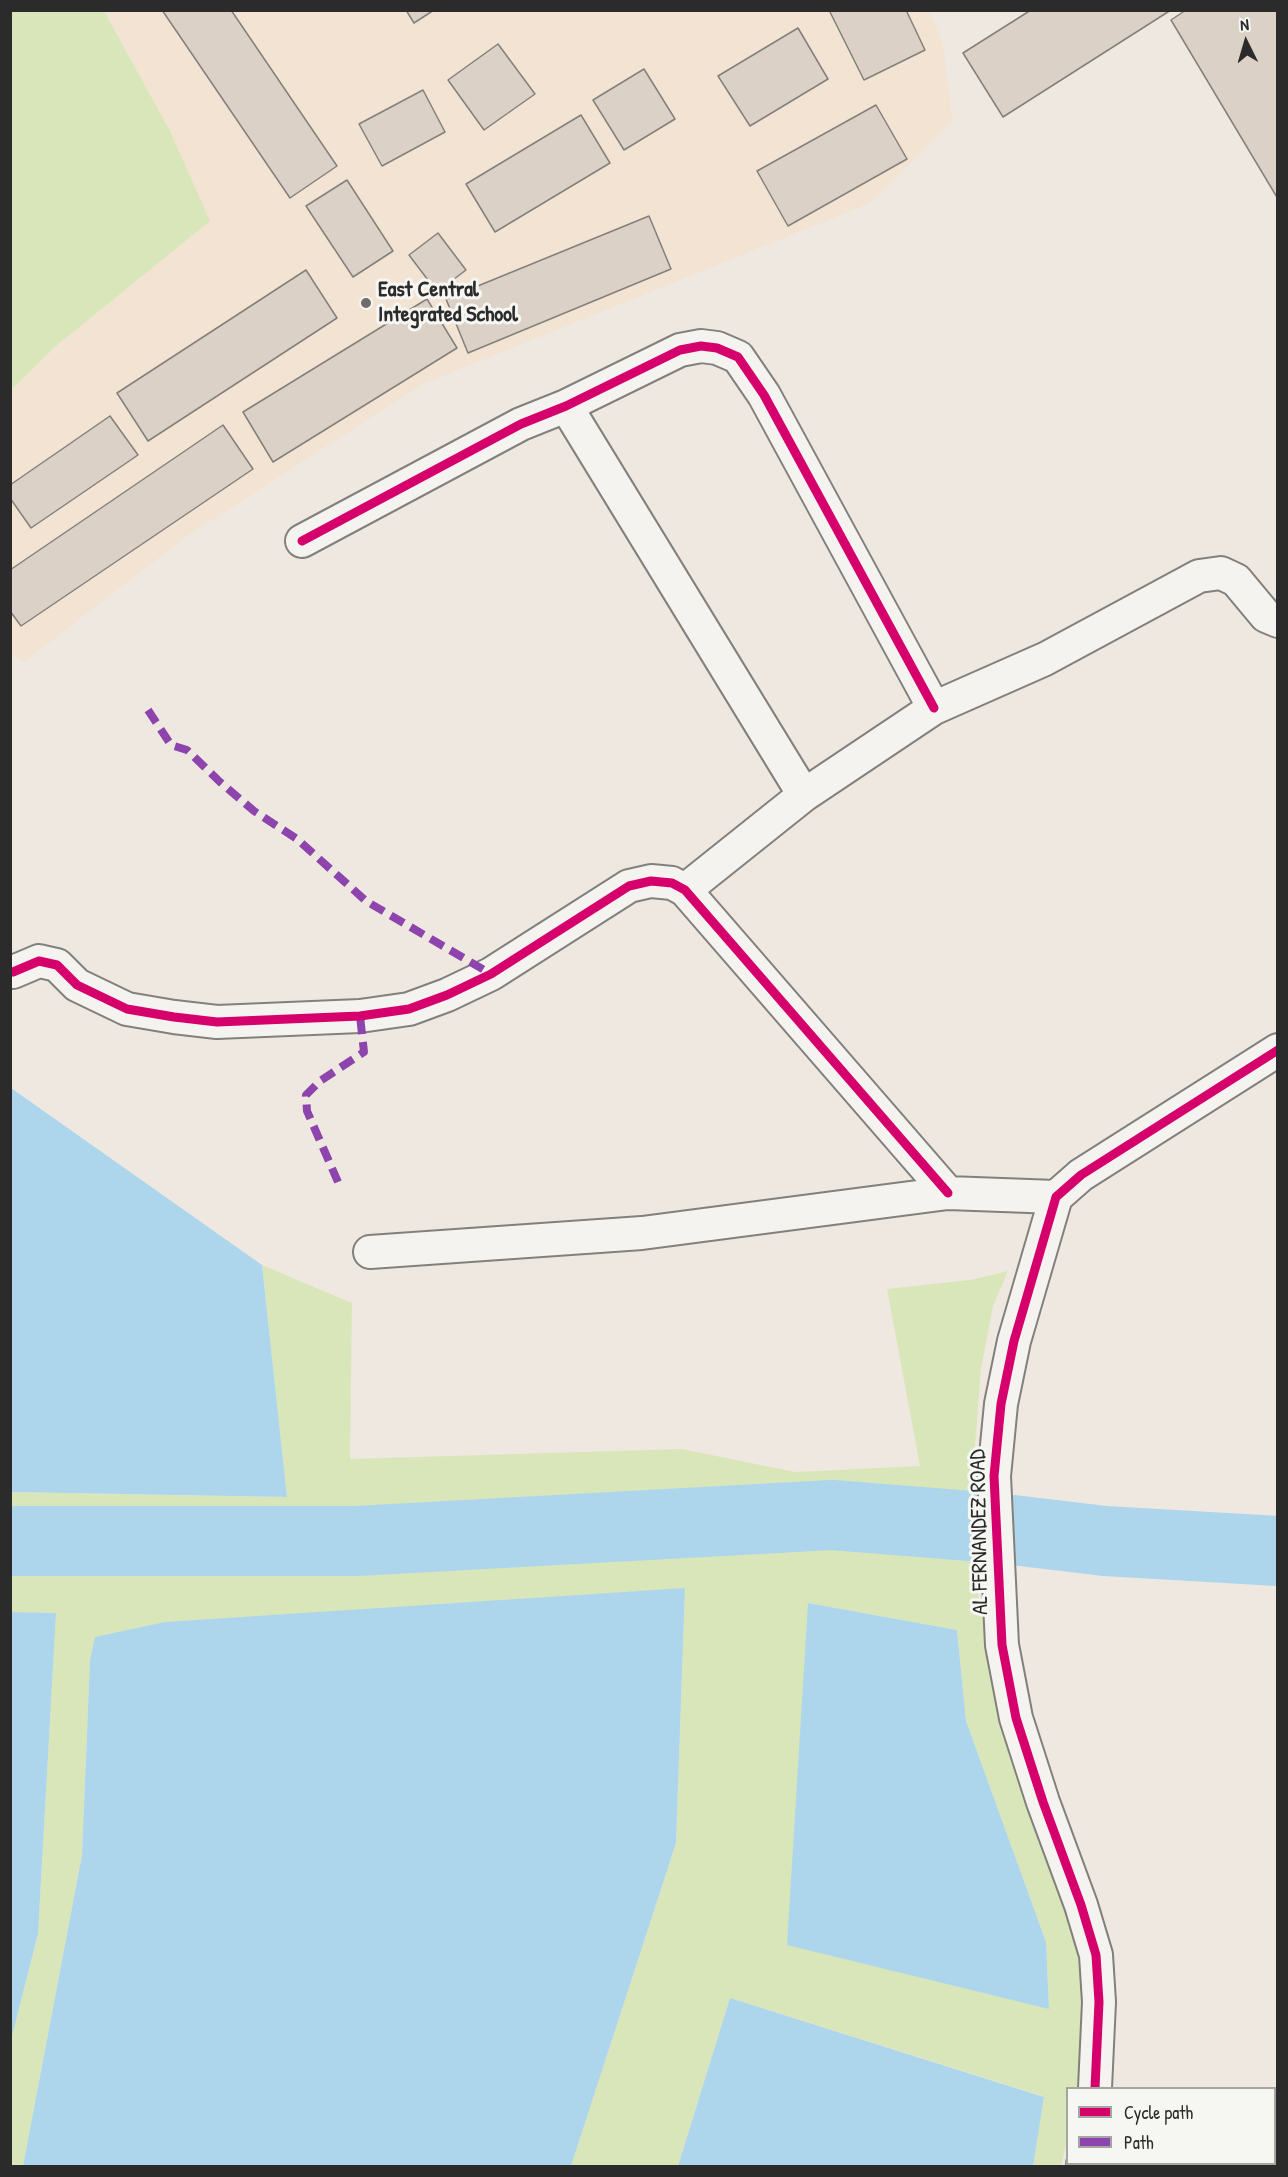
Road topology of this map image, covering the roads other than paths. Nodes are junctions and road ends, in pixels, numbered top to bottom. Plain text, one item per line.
1 (566, 406) junction
2 (302, 541) dead end
3 (1278, 621) edge
4 (934, 708) junction
5 (804, 795) junction
6 (685, 890) junction
7 (13, 972) dead end
8 (1278, 1050) edge
9 (948, 1194) junction
10 (1056, 1197) junction
11 (370, 1252) dead end
12 (1095, 2087) edge

1 - 2 street
1 - 4 street
1 - 5 street
3 - 4 street
4 - 5 street
5 - 6 street
6 - 7 street
6 - 9 street
8 - 10 street
9 - 10 street
9 - 11 street
10 - 12 street, AL FERNANDEZ ROAD

